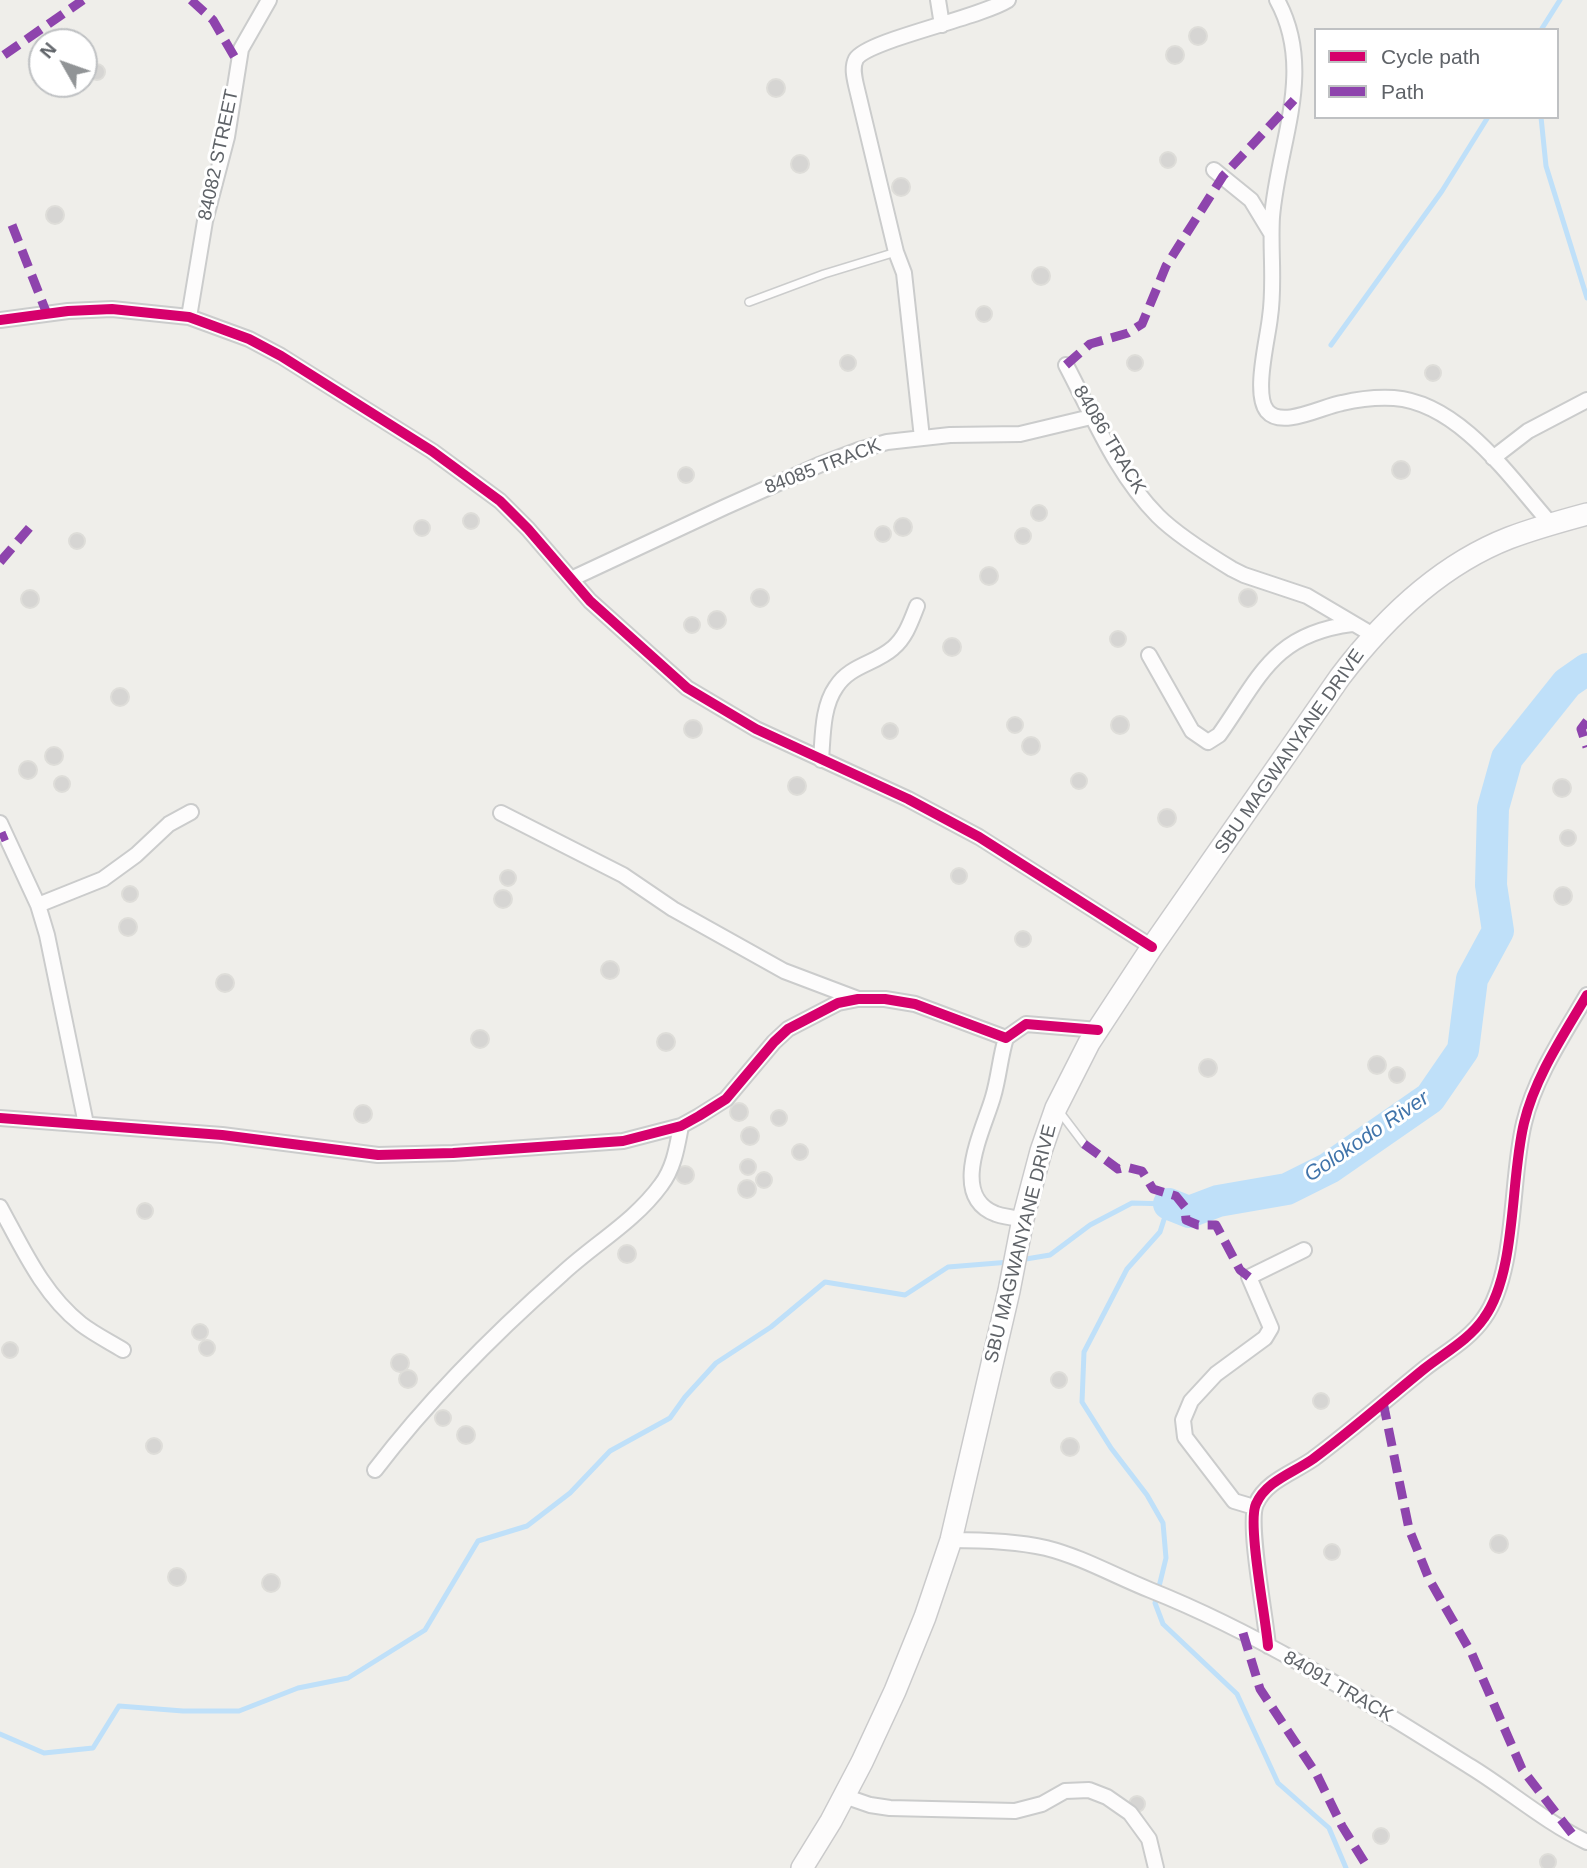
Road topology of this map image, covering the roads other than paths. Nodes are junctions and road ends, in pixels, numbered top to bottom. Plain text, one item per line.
1 (269, 0) edge
2 (938, 0) edge
3 (1008, 0) edge
4 (1277, 0) edge
5 (942, 25) junction
6 (1214, 170) dead end
7 (1272, 234) junction
8 (896, 252) junction
9 (749, 302) dead end
10 (189, 317) junction
11 (0, 320) edge
12 (1066, 365) dead end
13 (1587, 400) edge
14 (1091, 417) junction
15 (922, 439) junction
16 (1493, 458) junction
17 (1587, 514) edge
18 (1551, 524) junction
19 (571, 579) junction
20 (917, 606) dead end
21 (1352, 624) junction
22 (1373, 635) junction
23 (1149, 655) dead end
24 (821, 760) junction
25 (191, 813) dead end
26 (501, 813) dead end
27 (0, 823) edge
28 (38, 905) junction
29 (1152, 947) junction
30 (1587, 995) edge
31 (858, 999) junction
32 (1098, 1030) junction
33 (1006, 1038) junction
34 (1056, 1108) junction
35 (0, 1118) edge
36 (86, 1124) junction
37 (681, 1126) junction
38 (1084, 1144) dead end
39 (0, 1208) edge
40 (1022, 1226) junction
41 (1304, 1250) dead end
42 (123, 1350) dead end
43 (375, 1470) dead end
44 (1254, 1507) junction
45 (951, 1540) junction
46 (1268, 1646) junction
47 (844, 1796) junction
48 (1587, 1842) edge
49 (802, 1868) edge
50 (1156, 1868) edge

1 - 10 street, 84082 STREET
2 - 5 street
3 - 5 street
4 - 7 street
5 - 8 street
6 - 7 street
7 - 16 street
8 - 9 lane
8 - 15 street
10 - 11 street
10 - 19 street
12 - 14 street, 84086 TRACK
13 - 16 street
14 - 15 street, 84085 TRACK
14 - 21 street, 84086 TRACK
15 - 19 street, 84085 TRACK
16 - 18 street
17 - 18 main road, SBU MAGWANYANE DRIVE
18 - 22 main road, SBU MAGWANYANE DRIVE
19 - 24 street
20 - 24 street
21 - 22 street, 84086 TRACK
21 - 23 street
22 - 29 main road, SBU MAGWANYANE DRIVE
24 - 29 street
25 - 28 street
26 - 31 street
27 - 28 street
28 - 36 street
29 - 32 main road, SBU MAGWANYANE DRIVE
30 - 44 street
31 - 33 street
31 - 37 street
32 - 33 street
32 - 34 main road, SBU MAGWANYANE DRIVE
33 - 40 street
34 - 38 lane
34 - 40 main road, SBU MAGWANYANE DRIVE
35 - 36 street
36 - 37 street
37 - 43 street
39 - 42 street
40 - 45 main road, SBU MAGWANYANE DRIVE
41 - 44 street
44 - 46 street
45 - 46 street, 84091 TRACK
45 - 47 main road, SBU MAGWANYANE DRIVE
46 - 48 street, 84091 TRACK
47 - 49 main road, SBU MAGWANYANE DRIVE
47 - 50 street

